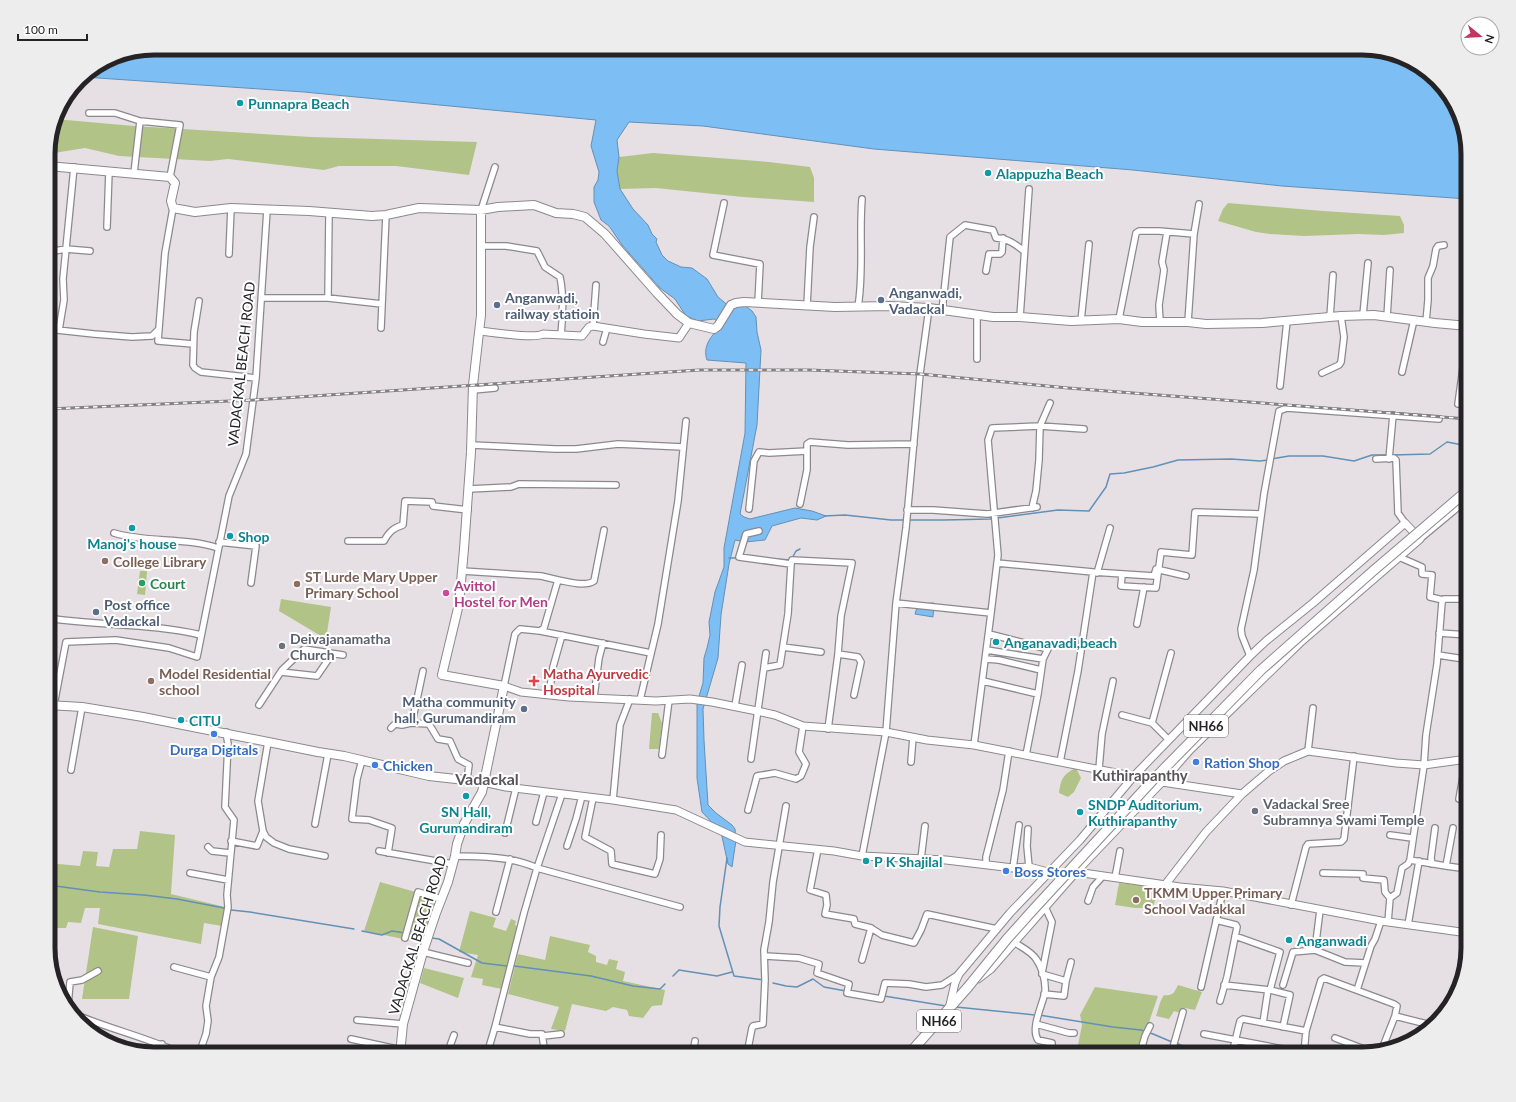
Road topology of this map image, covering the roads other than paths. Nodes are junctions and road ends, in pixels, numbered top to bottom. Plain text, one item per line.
1 (89, 113) dead end
2 (140, 121) junction
3 (55, 166) edge
4 (74, 167) junction
5 (495, 167) dead end
6 (109, 171) junction
7 (134, 173) junction
8 (170, 177) junction
9 (1029, 189) dead end
10 (862, 199) dead end
11 (724, 203) dead end
12 (1199, 204) dead end
13 (173, 208) junction
14 (232, 208) junction
15 (267, 210) junction
16 (481, 210) junction
17 (329, 213) junction
18 (386, 215) junction
19 (814, 216) dead end
20 (107, 227) dead end
21 (1167, 232) junction
22 (1194, 234) junction
23 (1003, 238) junction
24 (1089, 244) dead end
25 (1444, 245) dead end
26 (481, 246) junction
27 (66, 249) junction
28 (90, 251) dead end
29 (1024, 251) junction
30 (55, 252) edge
31 (229, 254) dead end
32 (1368, 263) dead end
33 (1390, 270) dead end
34 (986, 271) dead end
35 (1333, 275) dead end
36 (596, 285) dead end
37 (262, 298) junction
38 (328, 298) junction
39 (199, 301) dead end
40 (761, 303) junction
41 (382, 304) junction
42 (807, 306) junction
43 (858, 307) junction
44 (929, 308) junction
45 (942, 311) junction
46 (1363, 315) junction
47 (977, 316) junction
48 (1341, 316) junction
49 (1020, 317) junction
50 (1330, 317) junction
51 (1387, 317) junction
52 (1119, 319) junction
53 (1081, 320) junction
54 (1414, 320) junction
55 (1287, 321) junction
56 (1160, 322) junction
57 (1188, 322) junction
58 (1426, 322) junction
59 (689, 323) junction
60 (1461, 325) edge
61 (593, 326) junction
62 (381, 328) dead end
63 (607, 328) junction
64 (55, 330) edge
65 (59, 330) junction
66 (158, 330) junction
67 (480, 331) junction
68 (561, 335) junction
69 (603, 342) dead end
70 (193, 344) junction
71 (976, 359) dead end
72 (1402, 372) dead end
73 (1322, 373) dead end
74 (256, 378) junction
75 (1461, 382) edge
76 (1280, 386) dead end
77 (495, 388) dead end
78 (473, 390) junction
79 (1050, 403) dead end
80 (1458, 404) dead end
81 (1393, 415) junction
82 (1440, 419) dead end
83 (686, 421) dead end
84 (1040, 426) junction
85 (1084, 429) dead end
86 (914, 444) junction
87 (471, 446) junction
88 (684, 447) junction
89 (807, 451) junction
90 (1376, 459) dead end
91 (1389, 459) junction
92 (616, 485) dead end
93 (469, 488) junction
94 (1461, 496) edge
95 (800, 504) dead end
96 (1461, 505) edge
97 (749, 509) dead end
98 (468, 510) junction
99 (907, 510) junction
100 (994, 513) junction
101 (1261, 514) junction
102 (1405, 523) junction
103 (1110, 528) dead end
104 (604, 530) dead end
105 (759, 531) dead end
106 (114, 534) dead end
107 (1420, 539) junction
108 (348, 541) dead end
109 (219, 545) junction
110 (1399, 557) junction
111 (997, 563) junction
112 (791, 564) junction
113 (1159, 570) junction
114 (462, 571) junction
115 (1095, 573) junction
116 (1122, 575) junction
117 (1186, 576) dead end
118 (558, 580) junction
119 (251, 583) dead end
120 (1144, 588) junction
121 (1461, 599) edge
122 (1443, 600) junction
123 (896, 602) junction
124 (991, 614) junction
125 (55, 619) edge
126 (1137, 624) dead end
127 (540, 631) junction
128 (1439, 633) junction
129 (989, 634) junction
130 (201, 635) junction
131 (562, 635) junction
132 (1461, 635) edge
133 (603, 643) junction
134 (782, 647) junction
135 (987, 650) junction
136 (821, 652) dead end
137 (651, 653) junction
138 (766, 653) dead end
139 (1172, 653) dead end
140 (332, 654) junction
141 (838, 654) junction
142 (343, 655) dead end
143 (1438, 655) junction
144 (1250, 656) junction
145 (986, 659) junction
146 (1043, 659) junction
147 (1461, 659) edge
148 (742, 665) dead end
149 (764, 668) junction
150 (1041, 670) junction
151 (422, 671) dead end
152 (281, 672) junction
153 (983, 681) junction
154 (1113, 681) dead end
155 (504, 686) junction
156 (55, 688) edge
157 (1038, 694) junction
158 (549, 695) junction
159 (854, 696) dead end
160 (594, 697) junction
161 (630, 699) junction
162 (640, 700) junction
163 (669, 700) junction
164 (55, 705) edge
165 (259, 705) dead end
166 (735, 706) junction
167 (82, 707) junction
168 (1313, 708) dead end
169 (757, 710) junction
170 (1122, 715) dead end
171 (412, 723) junction
172 (1152, 723) junction
173 (803, 726) junction
174 (391, 728) dead end
175 (828, 729) junction
176 (226, 732) junction
177 (886, 732) junction
178 (913, 737) junction
179 (1169, 740) junction
180 (268, 742) junction
181 (974, 745) junction
182 (1008, 751) junction
183 (1308, 751) junction
184 (328, 754) junction
185 (662, 755) dead end
186 (1026, 755) junction
187 (1354, 756) junction
188 (751, 759) dead end
189 (362, 760) junction
190 (1461, 761) edge
191 (911, 762) dead end
192 (1060, 762) junction
193 (1424, 765) junction
194 (1099, 769) junction
195 (71, 770) dead end
196 (1134, 776) junction
197 (466, 780) junction
198 (483, 782) junction
199 (1162, 782) junction
200 (516, 788) junction
201 (1461, 789) edge
202 (544, 792) junction
203 (562, 794) junction
204 (1242, 794) junction
205 (582, 796) junction
206 (593, 798) junction
207 (1459, 799) dead end
208 (613, 800) junction
209 (786, 806) dead end
210 (748, 810) dead end
211 (536, 822) dead end
212 (315, 824) dead end
213 (925, 826) dead end
214 (1019, 826) dead end
215 (1435, 828) dead end
216 (1453, 828) dead end
217 (1028, 829) dead end
218 (263, 830) junction
219 (505, 833) dead end
220 (660, 835) dead end
221 (1390, 835) dead end
222 (1412, 838) junction
223 (231, 841) junction
224 (780, 845) junction
225 (567, 846) dead end
226 (208, 847) dead end
227 (818, 849) junction
228 (379, 851) dead end
229 (1120, 851) dead end
230 (388, 852) junction
231 (230, 853) junction
232 (325, 856) dead end
233 (862, 856) junction
234 (510, 859) junction
235 (921, 859) junction
236 (454, 860) junction
237 (1410, 860) junction
238 (1418, 861) junction
239 (1432, 864) junction
240 (986, 865) junction
241 (1446, 866) junction
242 (1029, 867) junction
243 (537, 868) junction
244 (1013, 868) junction
245 (1461, 868) edge
246 (1048, 872) junction
247 (1076, 872) junction
248 (190, 873) dead end
249 (1323, 873) dead end
250 (1103, 876) junction
251 (1115, 878) junction
252 (228, 880) junction
253 (1165, 885) junction
254 (1223, 891) junction
255 (1390, 898) junction
256 (441, 899) junction
257 (1088, 901) dead end
258 (1291, 905) junction
259 (680, 907) dead end
260 (1045, 907) junction
261 (1320, 910) junction
262 (496, 912) dead end
263 (1216, 920) junction
264 (1384, 922) junction
265 (1408, 925) junction
266 (871, 928) junction
267 (997, 929) junction
268 (1461, 932) edge
269 (406, 935) dead end
270 (1235, 936) junction
271 (1014, 942) junction
272 (1315, 950) junction
273 (423, 952) junction
274 (765, 956) junction
275 (862, 960) dead end
276 (1071, 962) dead end
277 (468, 963) dead end
278 (1365, 963) junction
279 (174, 967) dead end
280 (98, 971) dead end
281 (959, 974) junction
282 (1042, 974) junction
283 (211, 977) junction
284 (1066, 981) junction
285 (1224, 985) junction
286 (1283, 985) dead end
287 (968, 987) junction
288 (1201, 987) dead end
289 (1269, 990) junction
290 (1357, 990) junction
291 (1044, 994) junction
292 (69, 998) edge
293 (1220, 1001) dead end
294 (949, 1009) junction
295 (1184, 1012) dead end
296 (1394, 1016) junction
297 (357, 1020) dead end
298 (1037, 1021) junction
299 (89, 1022) edge
300 (1262, 1023) junction
301 (404, 1024) junction
302 (1426, 1024) edge
303 (495, 1027) junction
304 (1283, 1027) junction
305 (1149, 1029) dead end
306 (1306, 1031) junction
307 (1074, 1033) dead end
308 (561, 1034) dead end
309 (1204, 1034) dead end
310 (454, 1035) dead end
311 (543, 1036) junction
312 (1335, 1038) dead end
313 (351, 1039) dead end
314 (1236, 1040) junction
315 (694, 1041) dead end
316 (162, 1044) junction
317 (1384, 1045) edge
318 (162, 1047) edge
319 (168, 1047) edge
320 (201, 1047) edge
321 (381, 1047) edge
322 (401, 1047) edge
323 (449, 1047) edge
324 (489, 1047) edge
325 (544, 1047) edge
326 (694, 1047) edge
327 (748, 1047) edge
328 (915, 1047) edge
329 (1052, 1047) edge
330 (1143, 1047) edge
331 (1173, 1047) edge
332 (1234, 1047) edge
333 (1270, 1047) edge
334 (1305, 1047) edge
335 (1359, 1047) edge

1 - 2 street
2 - 7 street
2 - 8 street
3 - 4 main road
4 - 6 main road
4 - 27 street
5 - 16 street
6 - 7 main road
6 - 20 street
7 - 8 main road
8 - 13 main road
9 - 29 street
10 - 43 street
11 - 40 street
12 - 22 street
13 - 14 main road
13 - 66 street
14 - 15 main road
14 - 31 street
15 - 17 main road
15 - 37 street, VADACKAL BEACH ROAD
16 - 18 main road
16 - 26 main road
16 - 59 main road
17 - 18 main road
17 - 38 street
18 - 41 street
19 - 42 street
21 - 22 street
21 - 52 street
21 - 56 street
22 - 57 street
23 - 29 street
23 - 34 street
23 - 45 street
24 - 53 street
25 - 58 street
26 - 67 main road
26 - 68 street
27 - 28 street
27 - 30 street
27 - 65 street
29 - 49 street
32 - 46 street
33 - 51 street
35 - 50 street
36 - 61 street
37 - 38 street
37 - 74 street, VADACKAL BEACH ROAD
38 - 41 street
39 - 70 street
40 - 42 main road
40 - 59 main road
41 - 62 street
42 - 43 main road
43 - 44 main road
44 - 45 main road
44 - 86 street
45 - 47 main road
46 - 48 main road
46 - 51 main road
47 - 49 main road
47 - 71 street
48 - 50 main road
48 - 73 street
49 - 53 main road
50 - 55 main road
51 - 54 main road
52 - 53 main road
52 - 56 main road
54 - 58 main road
54 - 72 street
55 - 57 main road
55 - 76 street
56 - 57 main road
58 - 60 main road
59 - 63 street
61 - 63 street
61 - 68 street
63 - 69 street
64 - 65 street
65 - 66 street
66 - 70 street
67 - 68 street
67 - 78 main road
70 - 74 street
74 - 109 street, VADACKAL BEACH ROAD
75 - 80 street
77 - 78 street
78 - 87 main road
79 - 84 street
81 - 82 street
81 - 91 street
81 - 101 street
83 - 88 street
84 - 85 street
84 - 100 street
84 - 100 street
86 - 89 street
86 - 99 street
87 - 88 street
87 - 93 main road
88 - 137 street
89 - 95 street
89 - 97 street
90 - 91 street
91 - 102 street
92 - 93 street
93 - 98 main road
94 - 287 highway, NH66, bridge
96 - 107 street
98 - 108 street
98 - 114 main road
99 - 100 street
99 - 123 street
100 - 111 street
101 - 113 street
101 - 144 street
102 - 107 street
102 - 144 street
103 - 115 street
104 - 118 street
105 - 112 street
106 - 109 street
107 - 110 street
109 - 119 street
109 - 130 street, VADACKAL BEACH ROAD
110 - 122 street
110 - 199 street
111 - 115 street
111 - 124 street
112 - 134 street
112 - 141 street
113 - 116 street
113 - 117 street
113 - 120 street
114 - 118 street
114 - 155 main road
115 - 116 street
115 - 192 street
116 - 120 street
118 - 127 street
120 - 126 street
121 - 122 street
122 - 128 street
123 - 124 street
123 - 177 street
124 - 129 street
125 - 130 street
127 - 131 street
127 - 155 street
128 - 132 street
128 - 143 street
129 - 135 street
129 - 146 street
130 - 156 street, VADACKAL BEACH ROAD
131 - 133 street
131 - 158 street
133 - 137 street
133 - 160 street
134 - 136 street
134 - 149 street
135 - 145 street
135 - 146 street
137 - 162 street
138 - 149 street
139 - 172 street
140 - 142 street
140 - 152 street
140 - 152 street
141 - 159 street
141 - 175 street
143 - 147 street
143 - 193 street
144 - 179 street
145 - 150 street
145 - 153 street
146 - 150 street
148 - 166 street
149 - 169 street
150 - 157 street
151 - 171 street
152 - 165 street
153 - 157 street
153 - 181 street
154 - 194 street
155 - 158 street
155 - 198 main road, VADACKAL BEACH ROAD
157 - 186 street
158 - 160 street
160 - 161 street
161 - 162 street
161 - 208 street
162 - 163 street
163 - 166 street
163 - 185 street
164 - 167 main road
166 - 169 street
167 - 176 main road
167 - 195 street
168 - 183 street
169 - 173 street
169 - 188 street
170 - 172 street
171 - 174 street
171 - 197 street
172 - 179 street
173 - 175 street
173 - 210 street
175 - 177 street
176 - 180 main road
176 - 223 street
177 - 178 street
177 - 233 street
178 - 181 street
178 - 191 street
179 - 196 street
180 - 184 main road
180 - 218 street
181 - 182 street
182 - 186 street
182 - 240 street
183 - 187 street
183 - 204 street
184 - 189 main road
184 - 212 street
186 - 192 street
187 - 193 street
187 - 258 street
189 - 197 main road
189 - 230 street
190 - 193 street
192 - 194 street
193 - 222 street
194 - 196 street
196 - 199 street
196 - 246 street
197 - 198 main road
198 - 200 street
198 - 236 main road, VADACKAL BEACH ROAD
199 - 204 street
199 - 247 street
200 - 202 street
200 - 219 street
201 - 207 street
202 - 203 street
202 - 211 street
203 - 205 street
203 - 243 street
204 - 253 street
205 - 206 street
205 - 225 street
206 - 208 street
206 - 220 street
208 - 224 street
209 - 224 street
213 - 235 street
214 - 244 street
215 - 239 street
216 - 241 street
217 - 242 street
218 - 223 street
218 - 232 street
221 - 222 street
222 - 237 street
223 - 231 street
224 - 227 street
224 - 274 street
226 - 231 street
227 - 233 street
227 - 266 street
228 - 230 street
229 - 251 street
230 - 236 street
231 - 252 street
233 - 235 street
234 - 236 street
234 - 243 street
234 - 262 street
235 - 240 street
236 - 256 main road, VADACKAL BEACH ROAD
237 - 238 street
237 - 255 street
238 - 239 street
238 - 265 street
239 - 241 street
240 - 244 street
241 - 245 street
242 - 244 street
242 - 246 street
243 - 259 street
243 - 303 street
246 - 267 street
247 - 250 street
247 - 260 street
248 - 252 street
249 - 255 street
250 - 251 street
250 - 257 street
251 - 253 street
252 - 283 street
253 - 254 street
254 - 258 street
254 - 263 street
255 - 264 street
256 - 269 street
256 - 273 main road, VADACKAL BEACH ROAD
258 - 261 street
260 - 271 street
260 - 282 street
261 - 264 street
261 - 272 street
263 - 270 street
263 - 288 street
264 - 265 street
264 - 278 street
265 - 268 street
266 - 267 street
266 - 275 street
267 - 281 street
270 - 285 street
270 - 289 street
271 - 282 street
271 - 287 street
272 - 278 street
272 - 286 street
273 - 277 street
273 - 301 main road, VADACKAL BEACH ROAD
274 - 281 street
274 - 327 street
276 - 284 street
278 - 290 street
279 - 283 street
280 - 292 street
281 - 294 street
282 - 284 street
282 - 291 street
283 - 320 street
284 - 291 street
285 - 289 street
285 - 293 street
287 - 294 highway, NH66
289 - 300 street
289 - 304 street
290 - 296 street
290 - 306 street
291 - 298 street
294 - 328 highway, NH66
295 - 331 street
296 - 302 street
296 - 317 street
297 - 301 street
298 - 307 street
298 - 329 street
299 - 316 street
300 - 304 street
300 - 314 street
301 - 322 main road, VADACKAL BEACH ROAD
303 - 311 street
303 - 324 street
304 - 306 street
305 - 330 street
306 - 334 street
308 - 311 street
309 - 314 street
310 - 323 street
311 - 325 street
312 - 335 street
313 - 321 street
314 - 332 street
314 - 333 street
315 - 326 street
316 - 318 street
316 - 319 street

